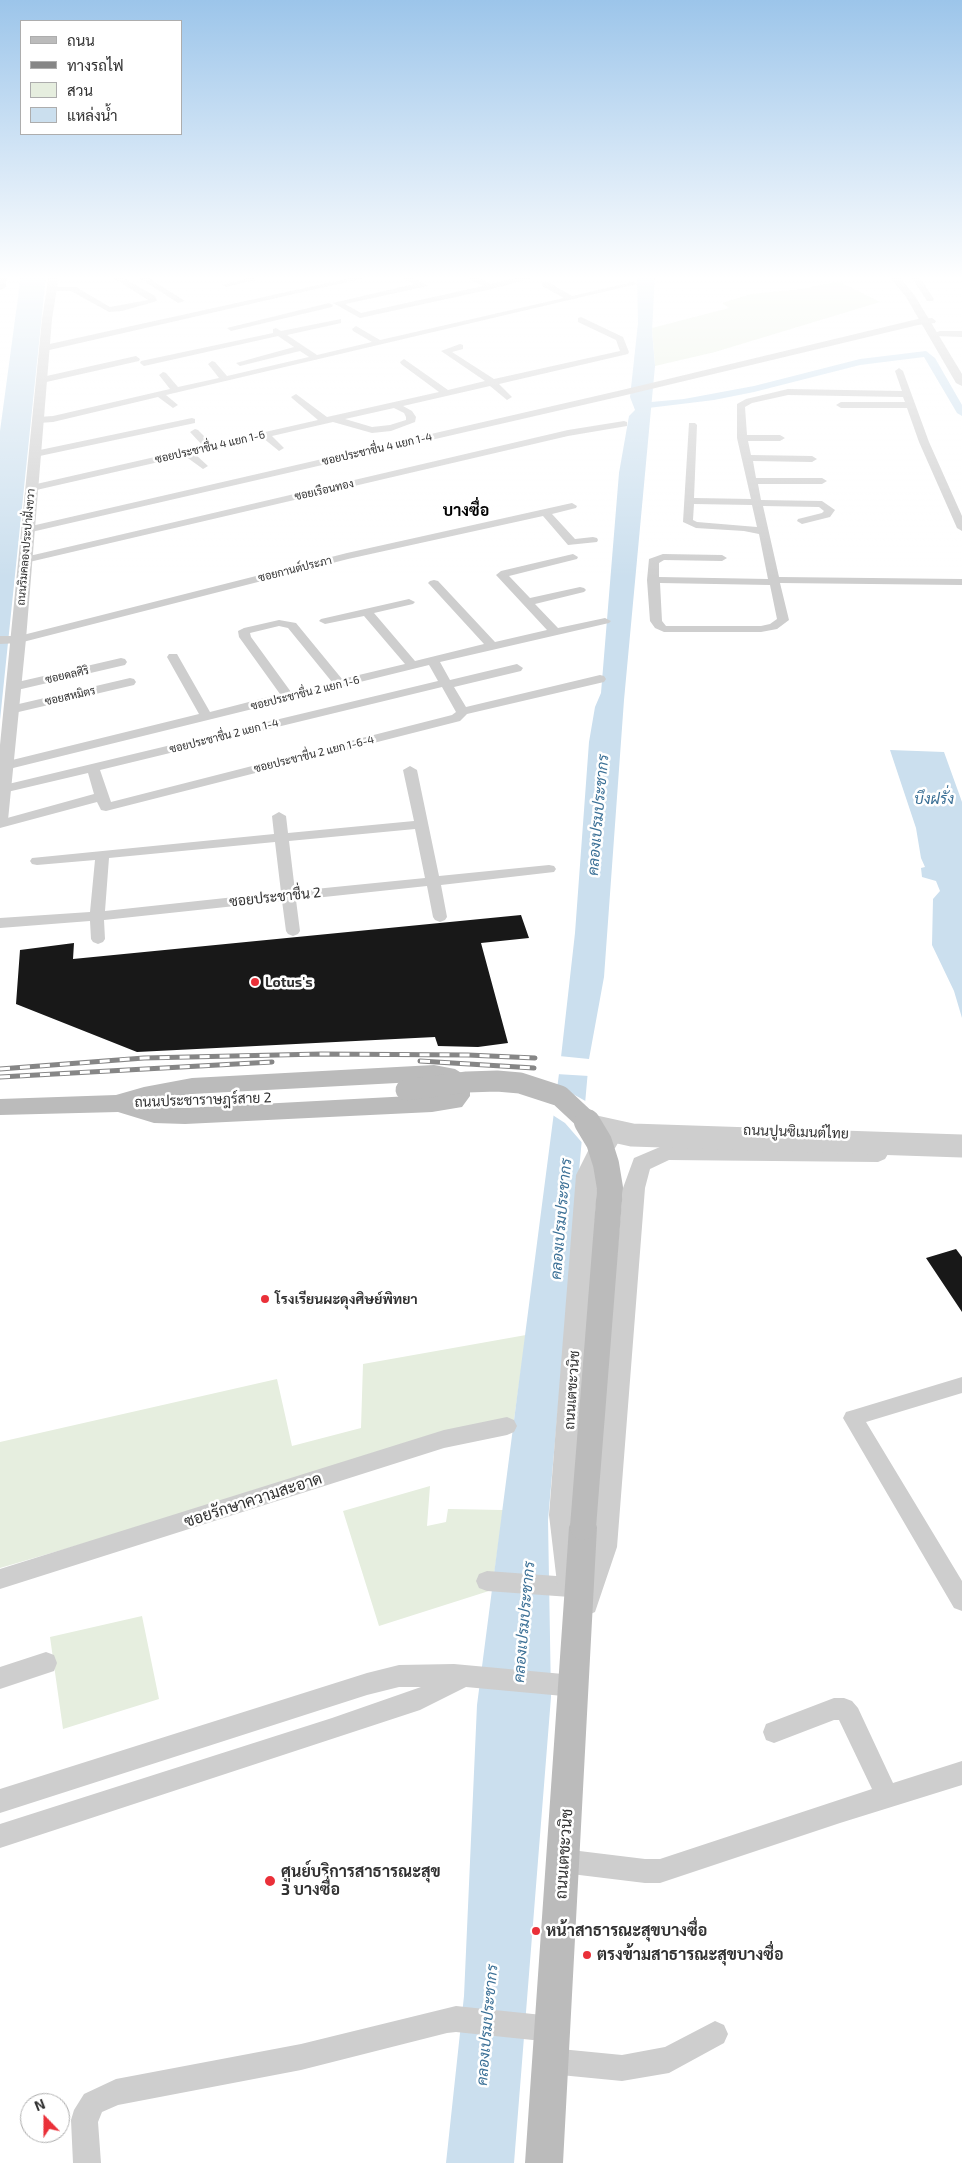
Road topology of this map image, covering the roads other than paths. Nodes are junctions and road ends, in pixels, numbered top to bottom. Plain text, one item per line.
1 (42, 376) edge
2 (63, 376) edge
3 (164, 376) edge
4 (234, 376) edge
5 (423, 376) edge
6 (483, 376) edge
7 (519, 376) edge
8 (691, 376) edge
9 (901, 376) edge
10 (225, 378) joint
11 (42, 380) junction
12 (492, 382) junction
13 (176, 390) junction
14 (446, 393) junction
15 (118, 394) dead end
16 (151, 394) junction
17 (906, 394) junction
18 (296, 397) dead end
19 (507, 397) dead end
20 (129, 401) junction
21 (173, 405) dead end
22 (395, 405) junction
23 (841, 405) dead end
24 (910, 405) junction
25 (38, 420) junction
26 (330, 420) junction
27 (192, 421) dead end
28 (624, 424) dead end
29 (692, 425) dead end
30 (195, 432) dead end
31 (265, 435) junction
32 (742, 438) junction
33 (780, 438) dead end
34 (210, 448) junction
35 (279, 448) dead end
36 (188, 452) junction
37 (35, 454) junction
38 (747, 458) junction
39 (812, 459) dead end
40 (203, 466) dead end
41 (752, 481) junction
42 (822, 481) dead end
43 (32, 488) junction
44 (562, 498) dead end
45 (690, 501) junction
46 (757, 503) junction
47 (572, 506) dead end
48 (545, 512) junction
49 (534, 514) junction
50 (802, 521) dead end
51 (962, 528) edge
52 (27, 530) junction
53 (764, 532) junction
54 (593, 540) dead end
55 (573, 557) dead end
56 (722, 558) dead end
57 (25, 560) junction
58 (653, 580) junction
59 (434, 582) dead end
60 (776, 582) junction
61 (962, 582) edge
62 (962, 588) edge
63 (580, 590) dead end
64 (409, 602) dead end
65 (527, 602) junction
66 (367, 612) junction
67 (325, 621) dead end
68 (605, 621) dead end
69 (265, 626) joint
70 (554, 632) junction
71 (9, 640) edge
72 (492, 646) junction
73 (173, 657) dead end
74 (433, 661) junction
75 (121, 662) dead end
76 (413, 666) junction
77 (517, 668) dead end
78 (600, 679) dead end
79 (130, 682) dead end
80 (340, 684) junction
81 (446, 684) junction
82 (14, 687) junction
83 (289, 698) junction
84 (10, 710) junction
85 (462, 712) junction
86 (207, 717) junction
87 (92, 744) junction
88 (5, 766) junction
89 (97, 767) junction
90 (410, 770) dead end
91 (3, 789) junction
92 (103, 801) junction
93 (279, 816) dead end
94 (0, 822) edge
95 (422, 824) junction
96 (282, 837) junction
97 (102, 854) junction
98 (37, 861) dead end
99 (549, 869) dead end
100 (432, 881) junction
101 (289, 896) junction
102 (97, 916) junction
103 (440, 917) dead end
104 (0, 923) edge
105 (293, 931) dead end
106 (98, 939) dead end
107 (118, 1103) junction
108 (0, 1107) edge
109 (591, 1126) junction
110 (686, 1129) junction
111 (616, 1137) joint
112 (962, 1137) edge
113 (962, 1146) edge
114 (687, 1152) junction
115 (962, 1155) edge
116 (647, 1160) joint
117 (962, 1386) edge
118 (507, 1426) dead end
119 (0, 1579) edge
120 (486, 1581) dead end
121 (561, 1586) junction
122 (962, 1601) edge
123 (576, 1636) junction
124 (46, 1663) dead end
125 (470, 1677) junction
126 (0, 1678) edge
127 (564, 1686) junction
128 (774, 1732) dead end
129 (962, 1773) edge
130 (887, 1796) junction
131 (0, 1801) edge
132 (0, 1836) edge
133 (563, 1861) junction
134 (715, 2034) dead end
135 (543, 2039) junction
136 (87, 2163) edge
137 (544, 2163) edge

1 - 11 street, ถนนริมคลองประปาฝั่งขวา
2 - 11 street
3 - 13 street
4 - 10 street
5 - 14 street
6 - 12 street
7 - 12 street, ซอยประชาชื่น 4 แยก 1-6
8 - 52 street, ซอยประชาชื่น 4 แยก 1-4
9 - 17 street
10 - 13 street
11 - 25 street, ถนนริมคลองประปาฝั่งขวา
12 - 14 street, ซอยประชาชื่น 4 แยก 1-6
12 - 19 street
13 - 16 street
14 - 22 street, ซอยประชาชื่น 4 แยก 1-6
15 - 20 street
16 - 20 street
16 - 21 street
17 - 24 street
17 - 32 street
18 - 26 street
20 - 25 street
22 - 26 street, ซอยประชาชื่น 4 แยก 1-6
22 - 26 street
23 - 24 street
24 - 51 street
25 - 37 street, ถนนริมคลองประปาฝั่งขวา
26 - 31 street, ซอยประชาชื่น 4 แยก 1-6
27 - 37 street
28 - 57 street, ซอยเรือนทอง
29 - 45 street
30 - 34 street
31 - 34 street, ซอยประชาชื่น 4 แยก 1-6
31 - 35 street
32 - 33 street
32 - 38 street
34 - 36 street, ซอยประชาชื่น 4 แยก 1-6
36 - 40 street
36 - 43 street, ซอยประชาชื่น 4 แยก 1-6
37 - 43 street, ถนนริมคลองประปาฝั่งขวา
38 - 39 street
38 - 41 street
41 - 42 street
41 - 46 street
43 - 52 street, ถนนริมคลองประปาฝั่งขวา
44 - 49 street
45 - 46 street
45 - 53 street
46 - 50 street
46 - 53 street
47 - 48 street, ซอยกานต์ประภา
48 - 49 street, ซอยกานต์ประภา
48 - 54 street
49 - 71 street, ซอยกานต์ประภา
52 - 57 street, ถนนริมคลองประปาฝั่งขวา
53 - 60 street
55 - 65 street
56 - 58 street
57 - 71 street, ถนนริมคลองประปาฝั่งขวา
58 - 60 street
58 - 60 street
59 - 72 street
60 - 61 street
60 - 62 street
63 - 65 street
64 - 66 street
65 - 70 street
66 - 67 street
66 - 76 street
68 - 70 street, ซอยประชาชื่น 2 แยก 1-6
69 - 80 street
69 - 83 street
70 - 72 street, ซอยประชาชื่น 2 แยก 1-6
71 - 82 street, ถนนริมคลองประปาฝั่งขวา
72 - 74 street, ซอยประชาชื่น 2 แยก 1-6
73 - 86 street
74 - 76 street, ซอยประชาชื่น 2 แยก 1-6
74 - 81 street
75 - 82 street, ซอยดลศิริ
76 - 80 street, ซอยประชาชื่น 2 แยก 1-6
77 - 81 street, ซอยประชาชื่น 2 แยก 1-4
78 - 85 street
79 - 84 street, ซอยสหมิตร
80 - 83 street, ซอยประชาชื่น 2 แยก 1-6
81 - 85 street
81 - 89 street, ซอยประชาชื่น 2 แยก 1-4
82 - 84 street, ถนนริมคลองประปาฝั่งขวา
83 - 86 street, ซอยประชาชื่น 2 แยก 1-6
84 - 88 street, ถนนริมคลองประปาฝั่งขวา
85 - 92 street, ซอยประชาชื่น 2 แยก 1-6-4
86 - 87 street, ซอยประชาชื่น 2 แยก 1-6
87 - 88 street, ซอยประชาชื่น 2 แยก 1-6
87 - 89 street
88 - 91 street, ถนนริมคลองประปาฝั่งขวา
89 - 91 street, ซอยประชาชื่น 2 แยก 1-4
89 - 92 street
90 - 95 street
91 - 94 street, ถนนริมคลองประปาฝั่งขวา
92 - 94 street
93 - 96 street
95 - 96 street
95 - 100 street
96 - 97 street
96 - 101 street
97 - 98 street
97 - 102 street
99 - 100 street, ซอยประชาชื่น 2
100 - 101 street, ซอยประชาชื่น 2
100 - 103 street
101 - 102 street, ซอยประชาชื่น 2
101 - 105 street
102 - 104 street, ซอยประชาชื่น 2
102 - 106 street
107 - 107 main road
107 - 108 main road, ถนนประชาราษฎร์สาย 2
107 - 109 main road, ถนนประชาราษฎร์สาย 2, bridge
109 - 113 street, ถนนปูนซิเมนต์ไทย, bridge
109 - 123 main road, ถนนเตชะวนิช, bridge
110 - 111 street, ถนนปูนซิเมนต์ไทย
110 - 112 street, ถนนปูนซิเมนต์ไทย
110 - 114 street
111 - 121 street, ถนนเตชะวนิช
114 - 115 street, ถนนปูนซิเมนต์ไทย
114 - 116 street, ถนนปูนซิเมนต์ไทย
116 - 123 street, ถนนเตชะวนิช
117 - 122 street
118 - 119 street, ซอยรักษาความสะอาด
120 - 121 street
121 - 123 street, ถนนเตชะวนิช
123 - 127 main road, ถนนเตชะวนิช
124 - 126 street
125 - 127 street
125 - 131 street
125 - 132 street
127 - 133 main road, ถนนเตชะวนิช
128 - 130 street
129 - 130 street
130 - 133 street
133 - 135 main road, ถนนเตชะวนิช
134 - 135 street
135 - 136 street
135 - 137 main road, ถนนเตชะวนิช

